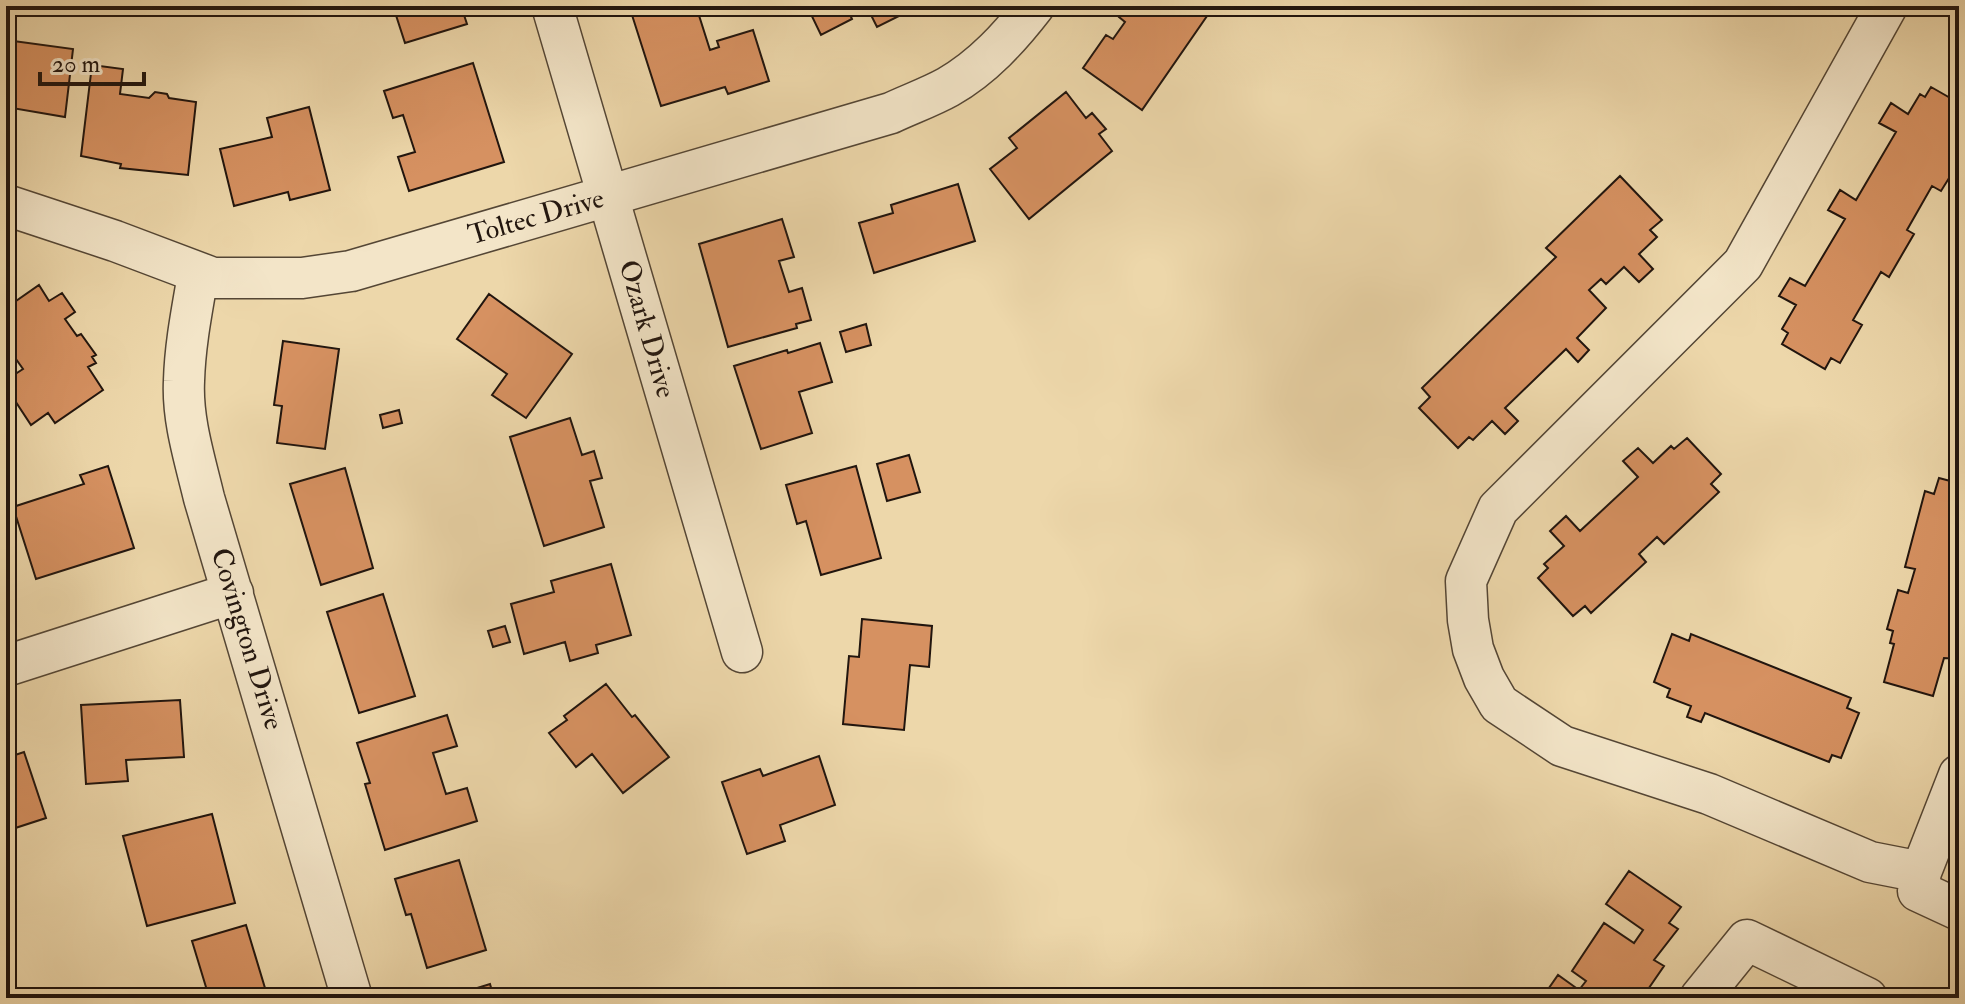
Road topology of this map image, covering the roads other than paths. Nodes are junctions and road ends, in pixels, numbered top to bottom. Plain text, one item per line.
1 (552, 6) edge
2 (1034, 6) edge
3 (1887, 6) edge
4 (608, 196) junction
5 (6, 205) edge
6 (198, 275) junction
7 (233, 593) junction
8 (742, 652) dead end
9 (6, 666) edge
10 (1959, 775) edge
11 (1931, 873) edge
12 (1959, 910) edge
13 (352, 998) edge
14 (1700, 998) edge
15 (1867, 998) edge

1 - 4 street, Ozark Drive
2 - 4 street, Toltec Drive
3 - 11 street
4 - 6 street, Toltec Drive
4 - 8 street, Ozark Drive
5 - 6 street, Toltec Drive
6 - 7 street, Covington Drive
7 - 9 street
7 - 13 street, Covington Drive
10 - 11 street
11 - 12 street
14 - 15 street

